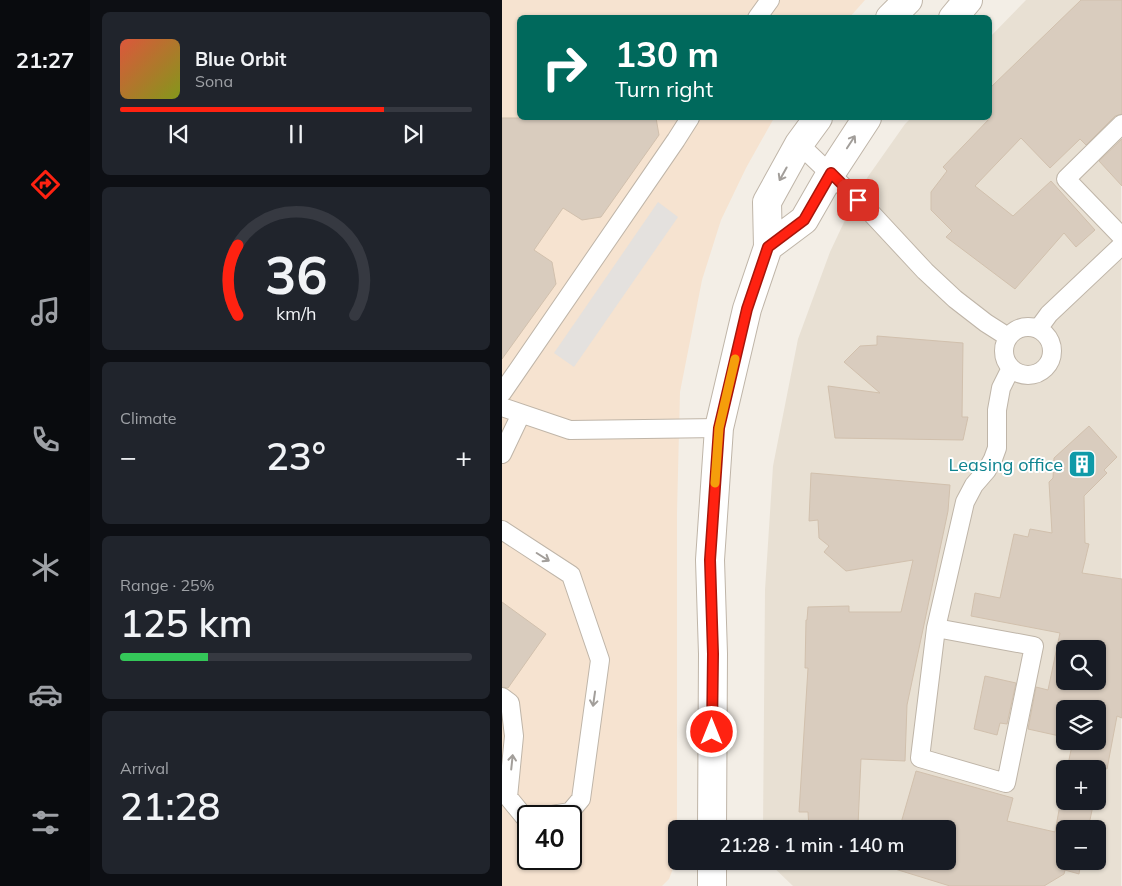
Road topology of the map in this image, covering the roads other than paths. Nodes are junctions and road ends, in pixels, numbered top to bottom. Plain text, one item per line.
1 (770, 0) edge
2 (908, 0) edge
3 (968, 0) edge
4 (760, 15) edge
5 (893, 15) edge
6 (956, 15) edge
7 (689, 120) edge
8 (817, 120) edge
9 (866, 120) edge
10 (1122, 124) edge
11 (799, 144) junction
12 (831, 173) junction
13 (1122, 237) edge
14 (1122, 245) edge
15 (768, 247) junction
16 (1038, 329) junction
17 (1008, 337) junction
18 (1011, 368) junction
19 (502, 393) edge
20 (502, 407) edge
21 (521, 414) junction
22 (719, 428) junction
23 (502, 454) edge
24 (502, 530) edge
25 (936, 628) junction
26 (502, 697) edge
27 (576, 805) edge
28 (517, 808) edge
29 (712, 820) edge
30 (712, 870) edge
31 (712, 886) edge

1 - 4 lane
2 - 5 street
3 - 6 street
7 - 19 lane
8 - 11 street
12 -> 9 street
10 - 13 lane
11 - 12 lane
11 -> 15 street
12 - 15 street
12 - 17 lane
14 - 16 lane
15 - 22 street
16 - 17 lane
16 - 18 lane
17 - 18 lane
18 - 25 lane
20 - 21 lane
21 - 22 lane
21 - 23 lane
22 - 29 street
24 -> 27 lane
25 - 25 lane
28 -> 26 lane
30 - 31 street

